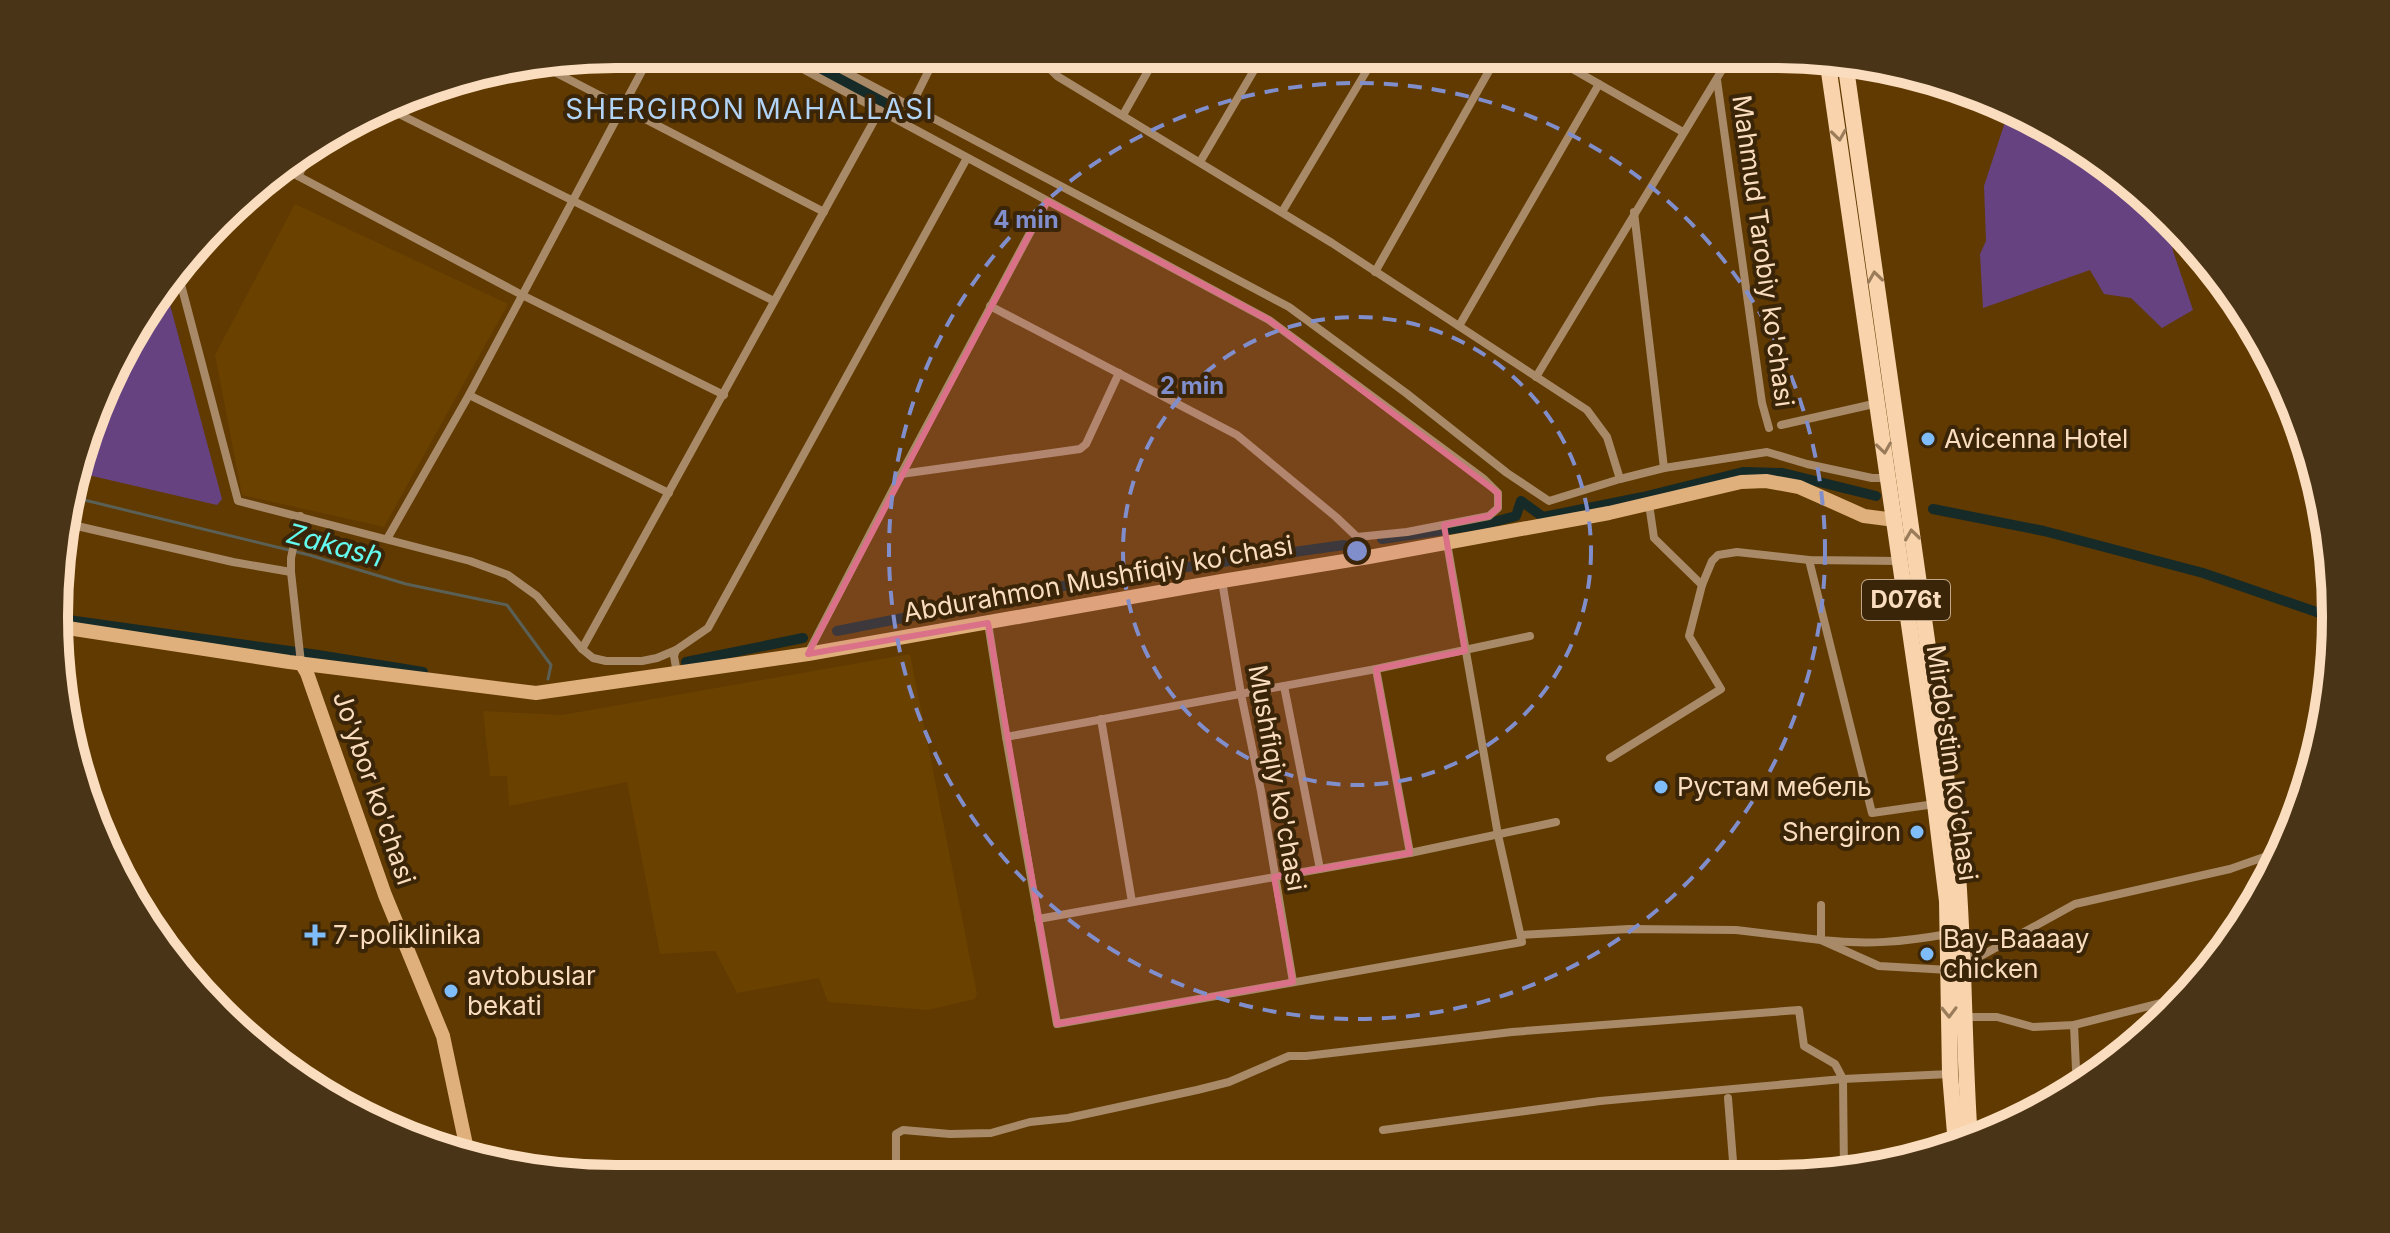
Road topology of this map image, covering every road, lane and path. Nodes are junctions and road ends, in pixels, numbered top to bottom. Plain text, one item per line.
1 (644, 68) edge
2 (801, 68) edge
3 (839, 68) edge
4 (930, 68) edge
5 (1047, 68) edge
6 (1150, 68) edge
7 (1255, 68) edge
8 (1368, 68) edge
9 (1491, 68) edge
10 (1571, 68) edge
11 (1724, 68) edge
12 (1829, 71) edge
13 (555, 72) edge
14 (1847, 73) edge
15 (1717, 80) junction
16 (1599, 84) junction
17 (911, 106) junction
18 (623, 107) junction
19 (880, 110) junction
20 (399, 114) edge
21 (1123, 115) junction
22 (903, 122) junction
23 (1683, 132) junction
24 (967, 158) junction
25 (1200, 162) junction
26 (303, 166) edge
27 (293, 174) edge
28 (298, 176) junction
29 (573, 201) junction
30 (1047, 201) junction
31 (824, 212) junction
32 (1282, 212) junction
33 (1634, 212) junction
34 (1375, 272) junction
35 (181, 283) edge
36 (522, 295) junction
37 (774, 301) junction
38 (990, 306) junction
39 (1459, 326) junction
40 (1119, 373) junction
41 (1536, 377) junction
42 (469, 395) junction
43 (724, 395) junction
44 (1878, 403) junction
45 (1781, 425) dead end
46 (1769, 428) dead end
47 (1664, 468) junction
48 (901, 474) junction
49 (1888, 478) junction
50 (1620, 479) junction
51 (669, 493) junction
52 (1649, 504) junction
53 (300, 516) junction
54 (1895, 520) junction
55 (76, 526) edge
56 (1357, 537) junction
57 (387, 539) junction
58 (1447, 543) junction
59 (1369, 557) junction
60 (1809, 560) junction
61 (1901, 561) junction
62 (291, 572) junction
63 (1222, 581) junction
64 (1702, 585) junction
65 (988, 623) junction
66 (68, 628) edge
67 (1530, 636) dead end
68 (582, 649) junction
69 (676, 650) junction
70 (1465, 651) junction
71 (808, 654) junction
72 (300, 660) junction
73 (1376, 669) junction
74 (677, 674) junction
75 (1284, 686) junction
76 (1241, 694) junction
77 (1101, 719) junction
78 (1006, 737) junction
79 (1610, 758) dead end
80 (1935, 804) junction
81 (1556, 822) dead end
82 (1498, 835) junction
83 (1410, 853) junction
84 (2266, 856) edge
85 (1320, 869) junction
86 (1274, 877) junction
87 (1132, 902) junction
88 (1821, 905) dead end
89 (1038, 919) junction
90 (1948, 934) junction
91 (1521, 935) junction
92 (1821, 940) junction
93 (1954, 962) junction
94 (1293, 982) junction
95 (2162, 1003) edge
96 (1964, 1017) junction
97 (2074, 1025) junction
98 (2077, 1073) edge
99 (1950, 1074) junction
100 (1843, 1079) junction
101 (1728, 1098) dead end
102 (1969, 1128) edge
103 (1383, 1130) dead end
104 (1955, 1134) edge
105 (466, 1143) edge
106 (1844, 1160) edge
107 (896, 1165) edge
108 (1733, 1165) edge

1 - 18 street
2 - 19 street
3 - 17 street
4 - 17 street
5 - 21 street
6 - 21 street
7 - 25 street
8 - 32 street
9 - 34 street
10 - 16 street
11 - 15 street, Mahmud Tarobiy ko'chasi
12 -> 44 main road, Mirdo'stim ko'chasi / D076t
13 - 18 street
93 -> 14 main road, Mirdo'stim ko'chasi / D076t
15 - 23 street, Mahmud Tarobiy ko'chasi
15 - 46 street, Mahmud Tarobiy ko'chasi
16 - 23 street
16 - 39 street
17 - 22 street
17 - 50 street
18 - 29 street
18 - 31 street
19 - 22 street
19 - 31 street
20 - 29 street
21 - 25 street
22 - 24 street
23 - 33 street, Mahmud Tarobiy ko'chasi
24 - 30 street
24 - 69 street
25 - 32 street
26 - 28 street
27 - 28 street
28 - 36 street
29 - 36 street
29 - 37 street
30 - 38 street
30 - 56 street
31 - 37 street
32 - 34 street
33 - 41 street, Mahmud Tarobiy ko'chasi
33 - 47 street
34 - 39 street
35 - 53 street
36 - 42 street
36 - 43 street
37 - 43 street
38 - 40 street
38 - 48 street
39 - 41 street
40 - 48 street
40 - 56 street
41 - 50 street
42 - 51 street
42 - 57 street
43 - 51 street
44 - 45 street, Mahmud Tarobiy ko'chasi
44 -> 49 main road, Mirdo'stim ko'chasi / D076t
47 - 49 street
47 - 50 street
48 - 71 street
49 - 54 main road, Mirdo'stim ko'chasi / D076t
51 - 68 street
52 - 54 street, Abdurahmon Mushfiqiy koʻchasi
52 - 58 street, Abdurahmon Mushfiqiy koʻchasi
52 - 64 street
53 - 57 street
53 - 62 street
54 - 61 main road, Mirdo'stim ko'chasi / D076t
55 - 62 street
56 - 59 street
57 - 68 street
58 - 59 street, Abdurahmon Mushfiqiy koʻchasi
58 - 70 street
59 - 63 street, Abdurahmon Mushfiqiy koʻchasi
60 - 61 street
60 - 64 street
60 - 80 street
61 - 80 main road, Mirdo'stim ko'chasi / D076t
62 - 72 street
63 - 65 street, Abdurahmon Mushfiqiy koʻchasi
63 - 76 street, Mushfiqiy ko'chasi
64 - 79 street
65 - 71 street, Abdurahmon Mushfiqiy koʻchasi
65 - 78 street
66 - 72 street, Abdurahmon Mushfiqiy koʻchasi
67 - 70 street
68 - 69 street
69 - 74 street
70 - 73 street
70 - 82 street
71 - 74 street, Abdurahmon Mushfiqiy koʻchasi
72 - 74 street, Abdurahmon Mushfiqiy koʻchasi
72 - 105 street, Jo'ybor ko'chasi
73 - 75 street
73 - 83 street
75 - 76 street
75 - 85 street
76 - 77 street
76 - 86 street, Mushfiqiy ko'chasi
77 - 78 street
77 - 87 street
78 - 89 street
80 - 90 main road, Mirdo'stim ko'chasi / D076t
81 - 82 street
82 - 83 street
82 - 91 street
83 - 85 street
84 - 93 street
85 - 86 street
86 - 87 street
86 - 94 street, Mushfiqiy ko'chasi
87 - 89 street
88 - 92 street
89 - 94 street
90 - 92 street
90 - 93 main road, Mirdo'stim ko'chasi / D076t
91 - 92 street
91 - 94 street
92 - 93 street
93 - 96 main road, Mirdo'stim ko'chasi / D076t
93 -> 99 main road, Mirdo'stim ko'chasi / D076t
95 - 97 street
96 - 97 street
96 - 102 main road, Mirdo'stim ko'chasi / D076t
97 - 98 street
99 - 100 street
99 - 104 main road, Mirdo'stim ko'chasi / D076t
100 - 103 street
100 - 106 street
100 - 107 street
101 - 108 street

